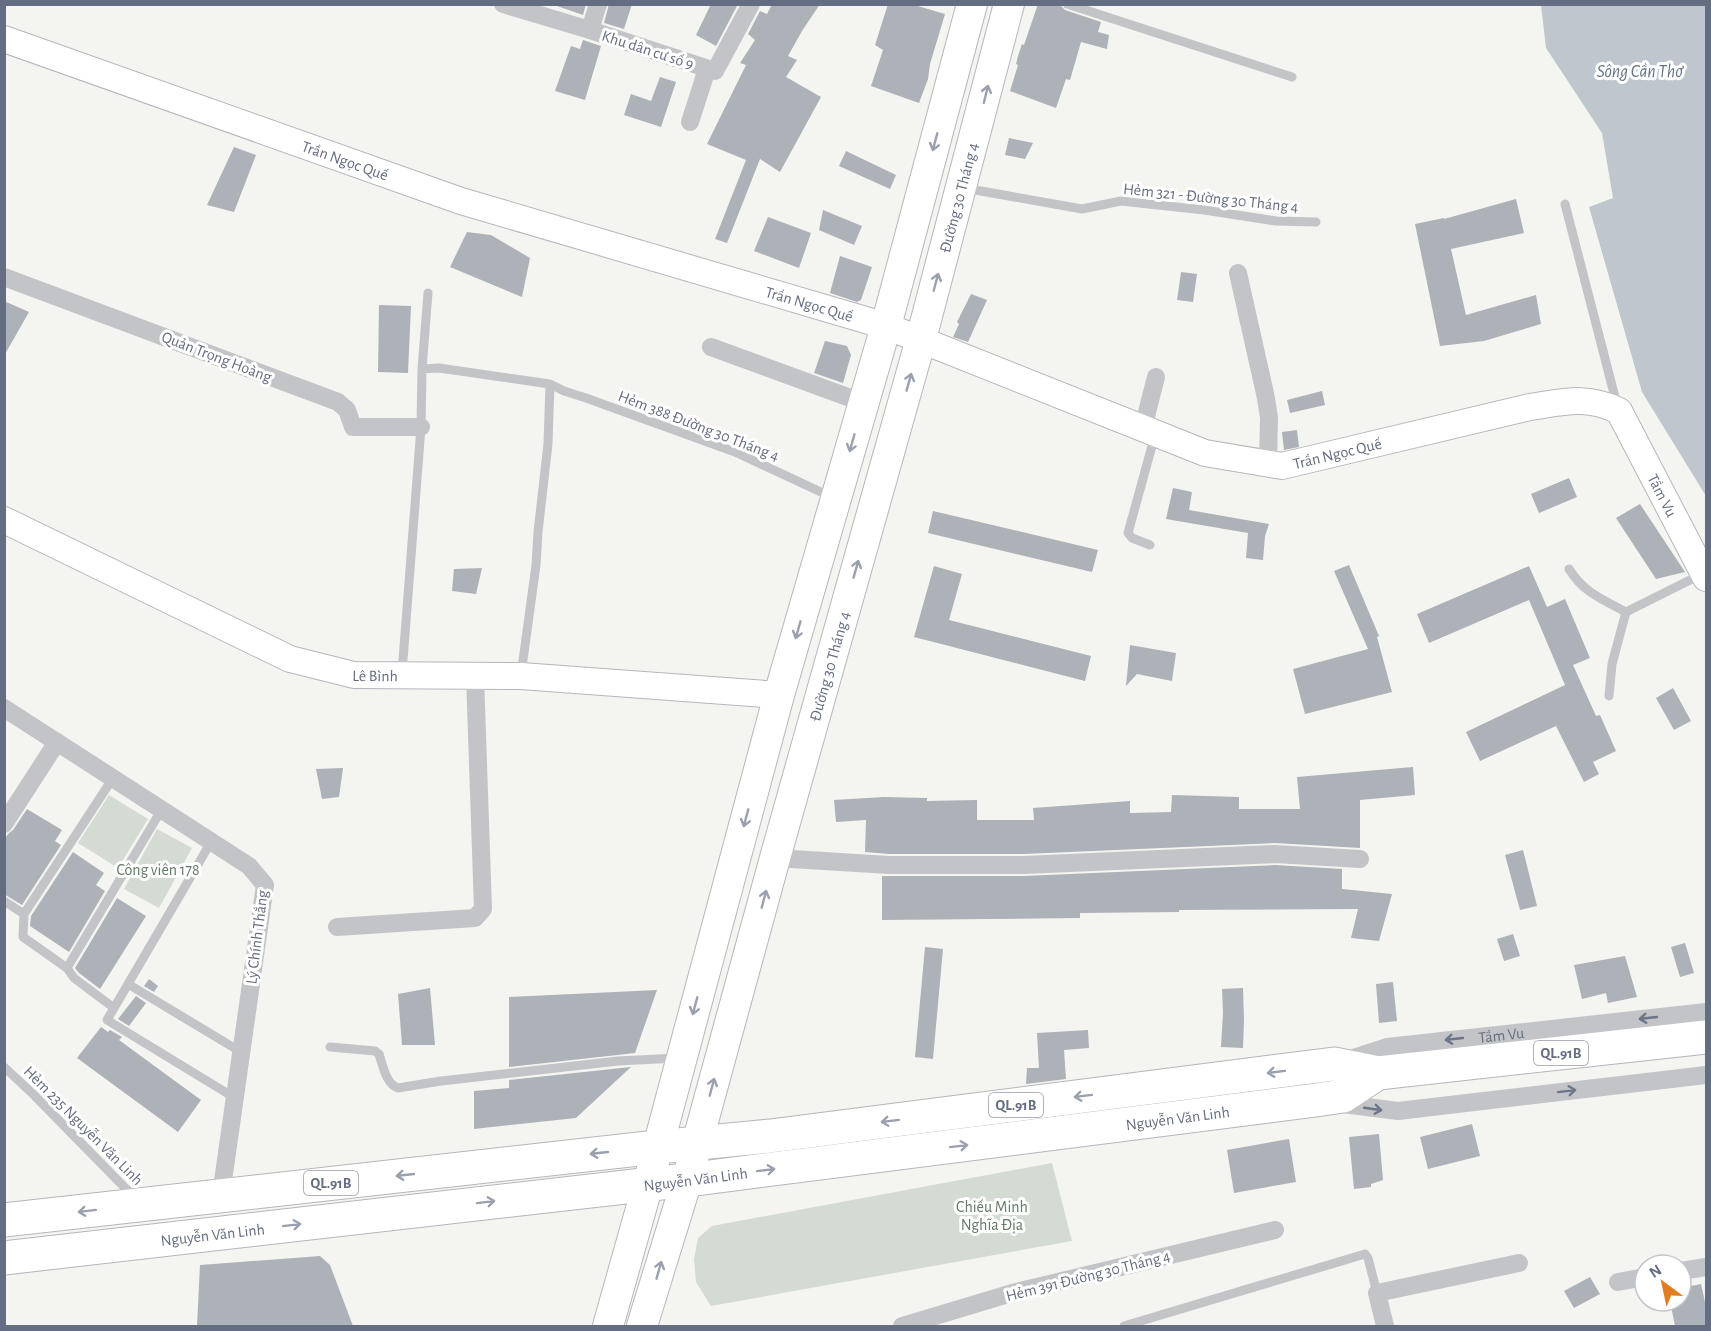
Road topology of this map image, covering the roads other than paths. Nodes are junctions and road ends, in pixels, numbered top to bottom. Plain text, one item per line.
1 (503, 4) edge
2 (598, 4) edge
3 (751, 4) edge
4 (972, 4) edge
5 (1009, 4) edge
6 (1067, 4) edge
7 (590, 30) junction
8 (4, 39) edge
9 (707, 69) junction
10 (1292, 77) dead end
11 (690, 122) dead end
12 (961, 188) junction
13 (1565, 204) dead end
14 (1316, 222) dead end
15 (1238, 273) dead end
16 (4, 277) edge
17 (428, 293) dead end
18 (886, 326) junction
19 (921, 339) junction
20 (711, 347) dead end
21 (422, 369) junction
22 (1156, 377) dead end
23 (550, 384) junction
24 (864, 403) junction
25 (1619, 411) junction
26 (421, 427) junction
27 (1149, 431) junction
28 (1268, 464) junction
29 (837, 496) junction
30 (4, 520) edge
31 (1150, 545) dead end
32 (1569, 569) dead end
33 (1705, 576) edge
34 (1626, 612) junction
35 (401, 675) junction
36 (475, 676) junction
37 (521, 676) junction
38 (780, 695) junction
39 (1609, 696) dead end
40 (4, 708) edge
41 (57, 742) junction
42 (113, 778) junction
43 (162, 809) junction
44 (4, 824) edge
45 (211, 842) junction
46 (775, 858) junction
47 (1360, 859) dead end
48 (4, 901) edge
49 (24, 914) junction
50 (337, 927) dead end
51 (67, 968) junction
52 (128, 984) junction
53 (114, 1008) junction
54 (1707, 1012) edge
55 (1707, 1037) edge
56 (330, 1047) dead end
57 (242, 1052) junction
58 (681, 1058) junction
59 (1335, 1064) junction
60 (4, 1067) edge
61 (1378, 1073) junction
62 (1707, 1075) edge
63 (236, 1098) junction
64 (1316, 1100) junction
65 (697, 1143) junction
66 (657, 1147) junction
67 (687, 1180) junction
68 (648, 1184) junction
69 (221, 1195) junction
70 (141, 1204) junction
71 (4, 1220) edge
72 (1275, 1230) dead end
73 (4, 1258) edge
74 (1519, 1263) dead end
75 (1633, 1279) edge
76 (1618, 1282) dead end
77 (1377, 1293) junction
78 (608, 1326) edge
79 (642, 1326) edge
80 (902, 1326) edge
81 (1124, 1326) edge
82 (1386, 1326) edge

1 - 7 street, Khu dân cư số 9
2 - 7 street, Khu dân cư số 9
3 - 9 street, Khu dân cư số 9
4 -> 18 main road
12 -> 5 main road, Đường 30 Tháng 4
6 - 10 lane
7 - 9 street, Khu dân cư số 9
8 - 18 street, Trần Ngọc Quế
9 - 11 street, Khu dân cư số 9
12 - 14 lane, Hẻm 321 - Đường 30 Tháng 4
19 -> 12 main road, Đường 30 Tháng 4
13 - 25 lane
15 - 28 street
16 - 26 street, Quản Trọng Hoàng
17 - 21 lane
18 - 19 street, Trần Ngọc Quế
18 - 24 main road
19 - 27 street, Trần Ngọc Quế
46 -> 19 main road, Đường 30 Tháng 4
20 - 24 street
21 - 23 lane, Hẻm 388 Đường 30 Tháng 4
21 - 26 lane
22 - 27 street
23 - 29 lane, Hẻm 388 Đường 30 Tháng 4
23 - 37 lane
24 -> 29 main road
25 - 28 street, Trần Ngọc Quế
25 - 33 street, Tầm Vu
26 - 35 lane
27 - 28 street, Trần Ngọc Quế
27 - 31 lane
29 -> 38 main road
30 - 35 street, Lê Bình
32 - 34 lane
33 - 34 lane
34 - 39 lane
35 - 36 street, Lê Bình
36 - 37 street, Lê Bình
36 - 50 street
37 - 38 street, Lê Bình
38 -> 58 main road
40 - 41 street, Lý Chính Thắng
41 - 42 street, Lý Chính Thắng
41 - 44 street
42 - 43 street, Lý Chính Thắng
42 - 49 lane
43 - 45 street, Lý Chính Thắng
43 - 51 lane
45 - 52 lane
45 - 57 street, Lý Chính Thắng
46 - 47 street
65 -> 46 main road, Đường 30 Tháng 4
48 - 49 lane
49 - 51 lane
51 - 53 lane
52 - 53 lane
52 - 57 lane
53 - 63 lane
54 -> 59 street, Tầm Vu
55 - 61 highway, Nguyễn Văn Linh / QL.91B
56 - 58 lane
57 - 63 street, Lý Chính Thắng
58 - 66 main road
59 - 61 highway, Nguyễn Văn Linh / QL.91B
59 -> 65 highway, Nguyễn Văn Linh / QL.91B
60 - 70 lane, Hẻm 235 Nguyễn Văn Linh
61 - 64 highway, Nguyễn Văn Linh / QL.91B
64 -> 62 street
63 - 69 street, Lý Chính Thắng
67 -> 64 highway, Nguyễn Văn Linh / QL.91B
65 - 66 highway, Nguyễn Văn Linh / QL.91B
65 - 67 main road, Đường 30 Tháng 4
66 - 68 main road
66 -> 69 highway, Nguyễn Văn Linh / QL.91B
67 - 68 highway, Nguyễn Văn Linh / QL.91B
79 -> 67 main road, Đường 30 Tháng 4
73 -> 68 highway, Nguyễn Văn Linh / QL.91B
68 - 78 main road
69 - 70 highway, Nguyễn Văn Linh / QL.91B
70 -> 71 highway, Nguyễn Văn Linh / QL.91B
72 - 80 street, Hẻm 391 Đường 30 Tháng 4
74 - 77 street
75 - 76 street
77 - 81 lane
77 - 82 street

